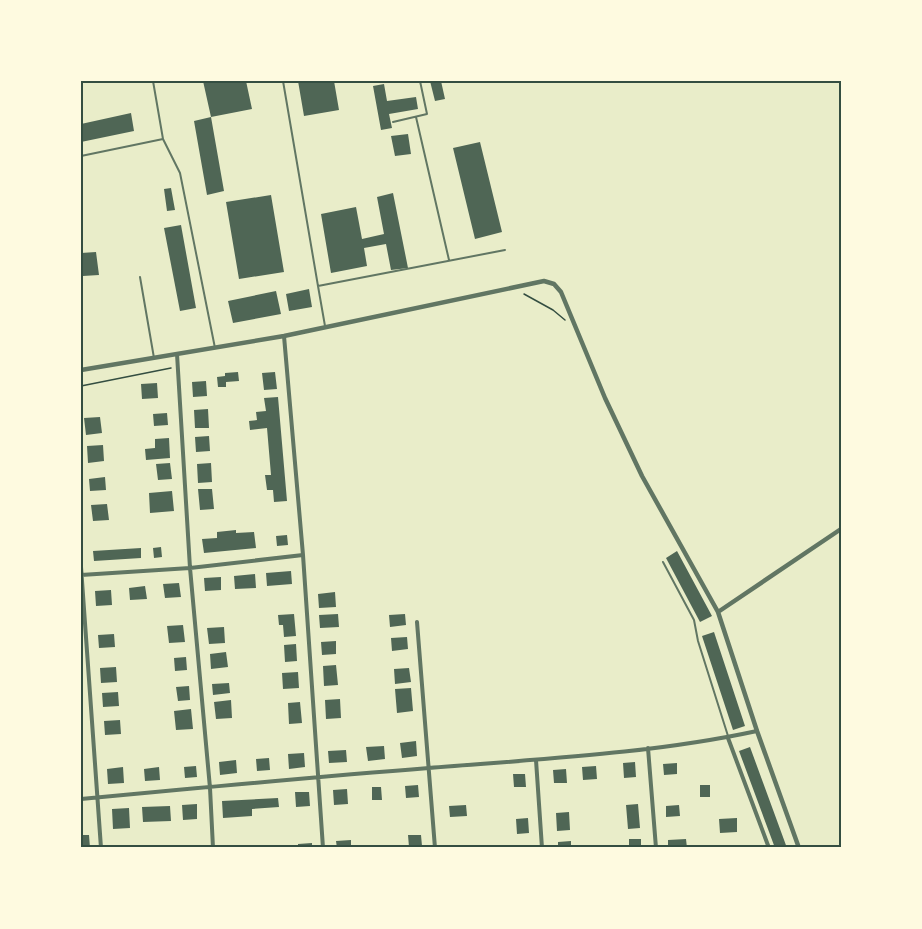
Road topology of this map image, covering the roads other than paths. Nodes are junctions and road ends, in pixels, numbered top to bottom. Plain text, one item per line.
1 (153, 81) edge
2 (283, 81) edge
3 (420, 81) edge
4 (416, 117) junction
5 (393, 122) dead end
6 (163, 139) junction
7 (81, 156) edge
8 (505, 250) dead end
9 (449, 260) junction
10 (140, 277) dead end
11 (318, 286) junction
12 (326, 327) junction
13 (284, 336) junction
14 (215, 348) junction
15 (177, 354) junction
16 (154, 357) junction
17 (81, 370) edge
18 (841, 529) edge
19 (303, 555) junction
20 (663, 562) dead end
21 (81, 567) edge
22 (190, 568) junction
23 (81, 575) edge
24 (718, 612) junction
25 (417, 622) dead end
26 (757, 731) junction
27 (728, 738) junction
28 (648, 748) junction
29 (536, 760) junction
30 (430, 768) junction
31 (318, 777) junction
32 (210, 788) junction
33 (97, 797) junction
34 (81, 799) edge
35 (101, 848) edge
36 (213, 848) edge
37 (323, 848) edge
38 (435, 848) edge
39 (542, 848) edge
40 (656, 848) edge
41 (769, 848) edge
42 (799, 848) edge

1 - 6 lane
2 - 11 lane
3 - 4 lane
4 - 5 lane
4 - 9 lane
6 - 7 lane
6 - 14 lane
8 - 9 lane
9 - 11 lane
10 - 16 lane
11 - 12 lane
12 - 13 street
12 - 24 street
13 - 14 street
13 - 19 street
14 - 15 street
15 - 16 street
15 - 22 street
16 - 17 street
18 - 24 street
19 - 22 street
19 - 31 street
20 - 27 lane
21 - 23 street
22 - 23 street
22 - 32 street
23 - 33 street
24 - 26 street
25 - 30 street
26 - 27 street
26 - 42 street
27 - 28 street
27 - 41 street
28 - 29 street
28 - 40 street
29 - 30 street
29 - 39 street
30 - 31 street
30 - 38 street
31 - 32 street
31 - 37 street
32 - 33 street
32 - 36 street
33 - 34 street
33 - 35 street

